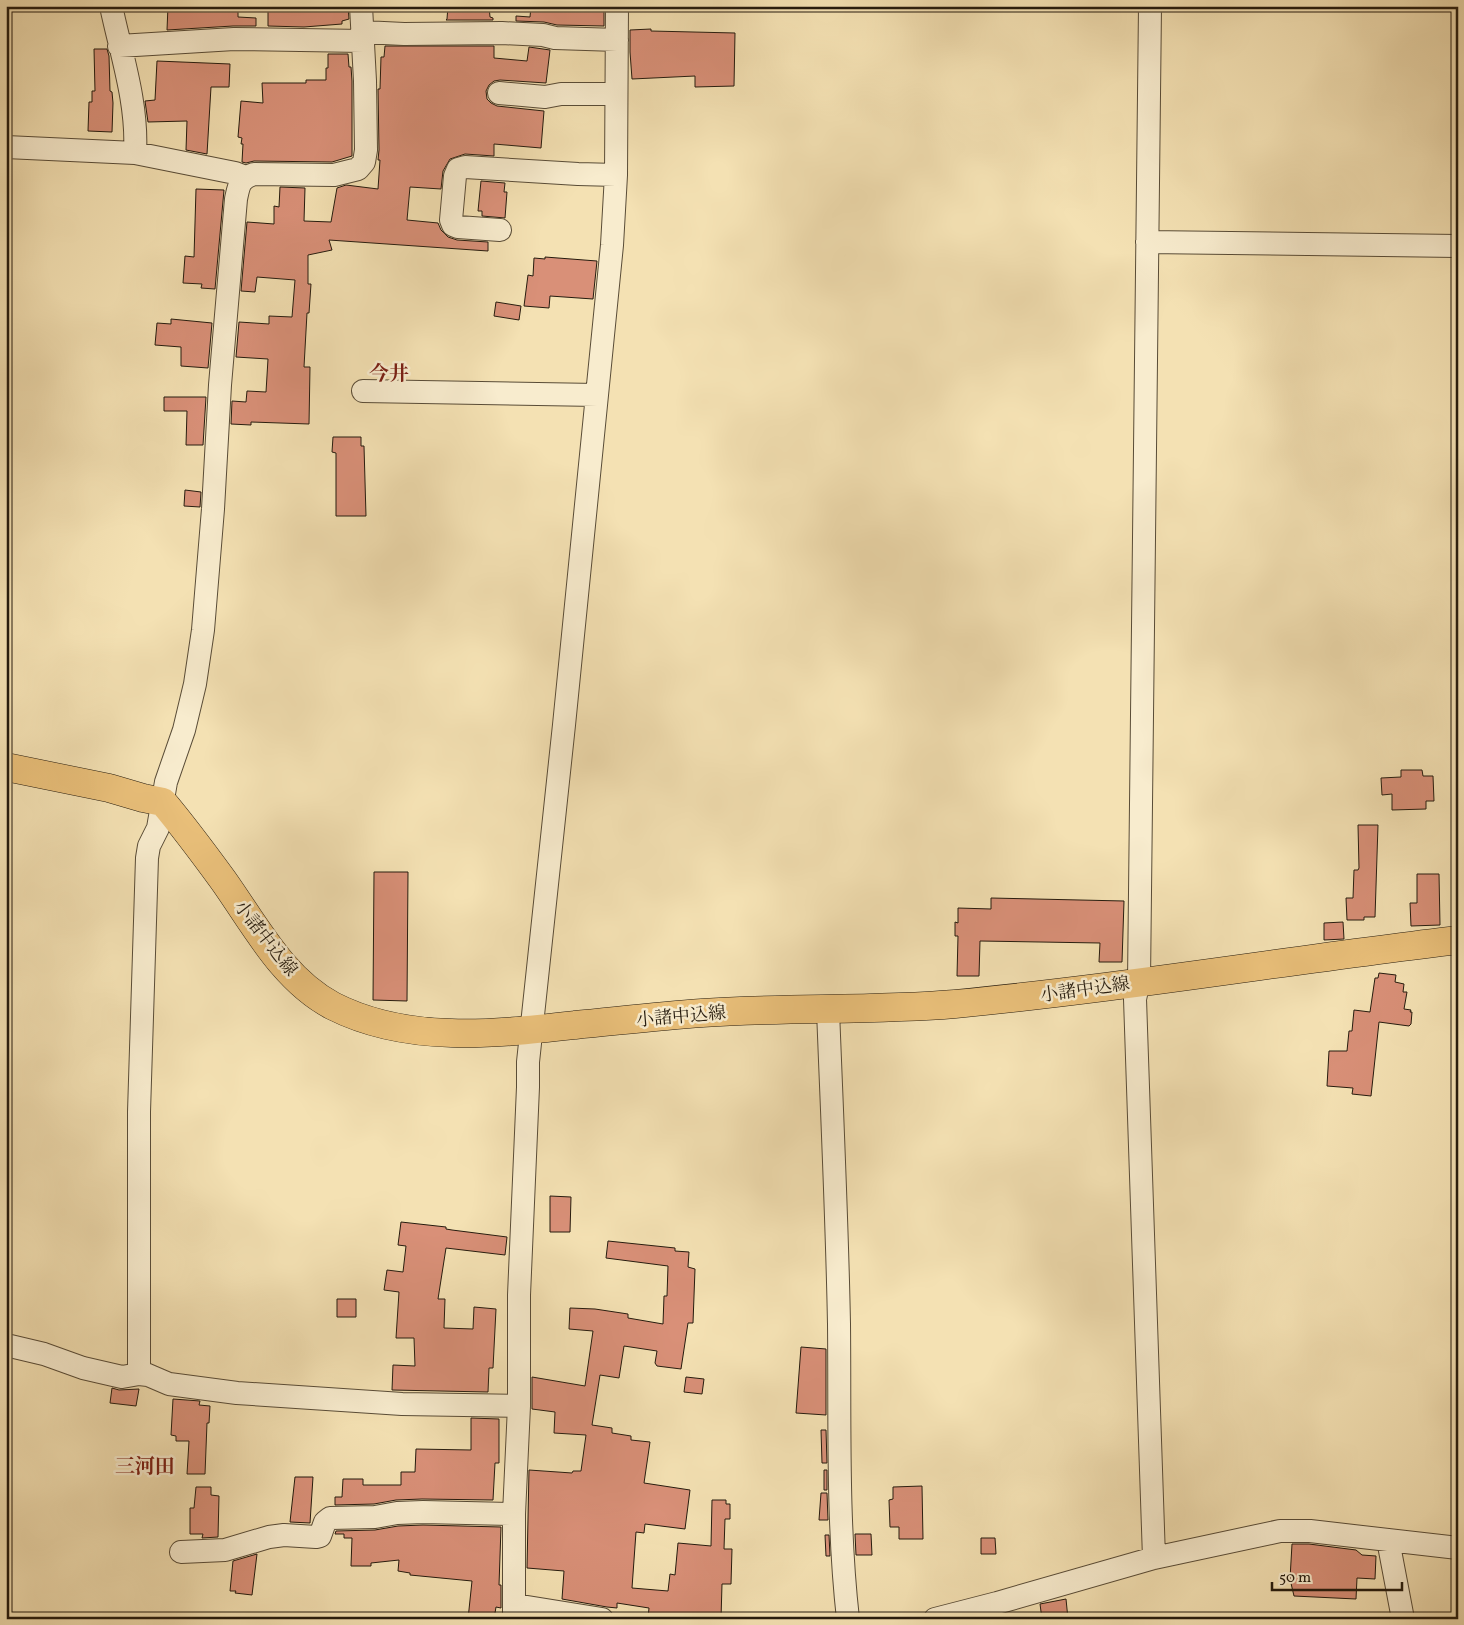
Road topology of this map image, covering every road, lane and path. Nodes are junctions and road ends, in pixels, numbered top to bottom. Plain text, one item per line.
1 (111, 6) edge
2 (361, 6) edge
3 (617, 6) edge
4 (1150, 6) edge
5 (363, 36) junction
6 (617, 40) junction
7 (119, 46) junction
8 (499, 93) dead end
9 (616, 94) junction
10 (6, 148) edge
11 (135, 153) junction
12 (616, 174) junction
13 (245, 177) junction
14 (500, 230) dead end
15 (1147, 242) junction
16 (1458, 246) edge
17 (363, 391) dead end
18 (597, 395) junction
19 (6, 767) edge
20 (163, 802) junction
21 (1458, 940) edge
22 (1139, 982) junction
23 (828, 1010) junction
24 (531, 1030) junction
25 (6, 1345) edge
26 (139, 1374) junction
27 (519, 1406) junction
28 (514, 1514) junction
29 (1388, 1540) junction
30 (1458, 1548) edge
31 (181, 1552) dead end
32 (1154, 1558) junction
33 (515, 1612) edge
34 (602, 1619) edge
35 (848, 1619) edge
36 (935, 1619) edge
37 (1403, 1619) edge

1 - 7 street
2 - 5 street
3 - 6 street
4 - 15 street
5 - 6 street
5 - 7 street
5 - 13 street
6 - 9 street
7 - 11 street
8 - 9 street
9 - 12 street
10 - 11 street
11 - 13 street
12 - 14 street
12 - 18 street
13 - 20 street
15 - 16 street
15 - 22 street
17 - 18 street
18 - 24 street
19 - 20 main road
20 - 24 main road, 小諸中込線
20 - 26 street
21 - 22 main road, 小諸中込線
22 - 23 main road, 小諸中込線
22 - 32 street
23 - 24 main road, 小諸中込線
23 - 35 street
24 - 27 street
25 - 26 street
26 - 27 street
27 - 28 street
28 - 31 street
28 - 33 street
29 - 30 street
29 - 32 street
29 - 37 street
32 - 36 street
33 - 34 street

